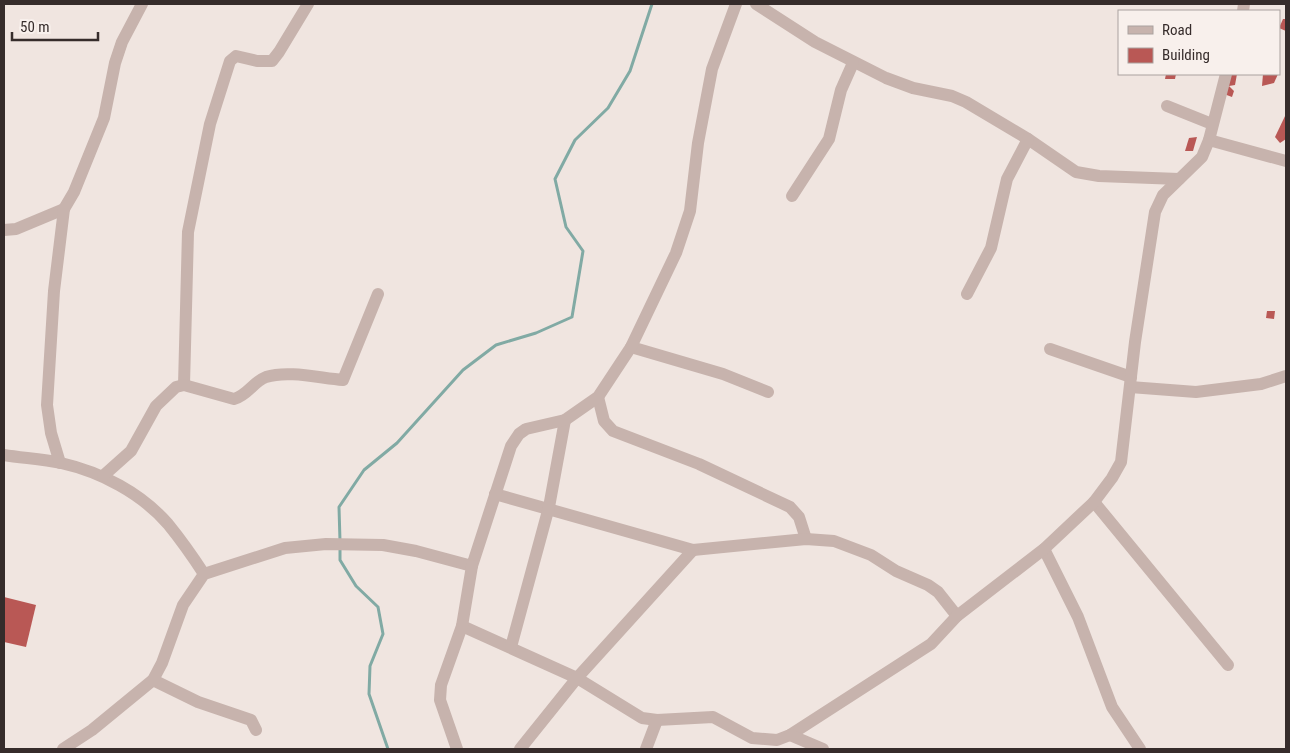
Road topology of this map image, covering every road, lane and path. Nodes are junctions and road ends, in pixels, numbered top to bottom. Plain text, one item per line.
1 (142, 4) edge
2 (308, 4) edge
3 (736, 4) edge
4 (756, 4) edge
5 (853, 63) junction
6 (1226, 75) edge
7 (1167, 106) dead end
8 (1212, 124) junction
9 (1028, 138) junction
10 (1209, 140) junction
11 (1286, 161) edge
12 (1179, 179) junction
13 (792, 196) dead end
14 (64, 209) junction
15 (4, 230) edge
16 (378, 294) dead end
17 (967, 294) dead end
18 (631, 347) junction
19 (1050, 349) dead end
20 (1286, 376) edge
21 (1131, 382) junction
22 (184, 385) junction
23 (768, 392) dead end
24 (598, 397) junction
25 (565, 420) junction
26 (4, 455) edge
27 (60, 462) junction
28 (103, 476) junction
29 (495, 494) junction
30 (1094, 502) junction
31 (549, 507) junction
32 (806, 539) junction
33 (1044, 549) junction
34 (693, 550) junction
35 (472, 566) junction
36 (204, 574) junction
37 (957, 616) junction
38 (462, 626) junction
39 (511, 647) junction
40 (1228, 665) dead end
41 (577, 678) junction
42 (153, 680) junction
43 (657, 720) junction
44 (256, 730) dead end
45 (790, 735) junction
46 (777, 744) edge
47 (63, 749) edge
48 (457, 749) edge
49 (520, 749) edge
50 (646, 749) edge
51 (823, 749) edge
52 (1140, 749) edge

1 - 14 street
2 - 22 street
3 - 18 street
4 - 5 street
5 - 9 street
5 - 13 street
6 - 8 street
7 - 8 street
8 - 10 street
9 - 12 street
9 - 17 street
10 - 11 street
10 - 12 street
12 - 21 street
14 - 15 street
14 - 27 street
16 - 22 street
18 - 23 street
18 - 24 street
19 - 21 street
20 - 21 street
21 - 30 street
22 - 28 street
24 - 25 street
24 - 32 street
25 - 29 street
25 - 31 street
26 - 27 street
27 - 28 street
28 - 36 street
29 - 31 street
29 - 35 street
30 - 33 street
30 - 40 street
31 - 34 street
31 - 39 street
32 - 34 street
32 - 37 street
33 - 37 street
33 - 52 street
34 - 41 street
35 - 36 street
35 - 38 street
36 - 42 street
37 - 45 street
38 - 39 street
38 - 48 street
39 - 41 street
41 - 43 street
41 - 49 street
42 - 44 street
42 - 47 street
43 - 46 street
43 - 50 street
45 - 46 street
45 - 51 street

